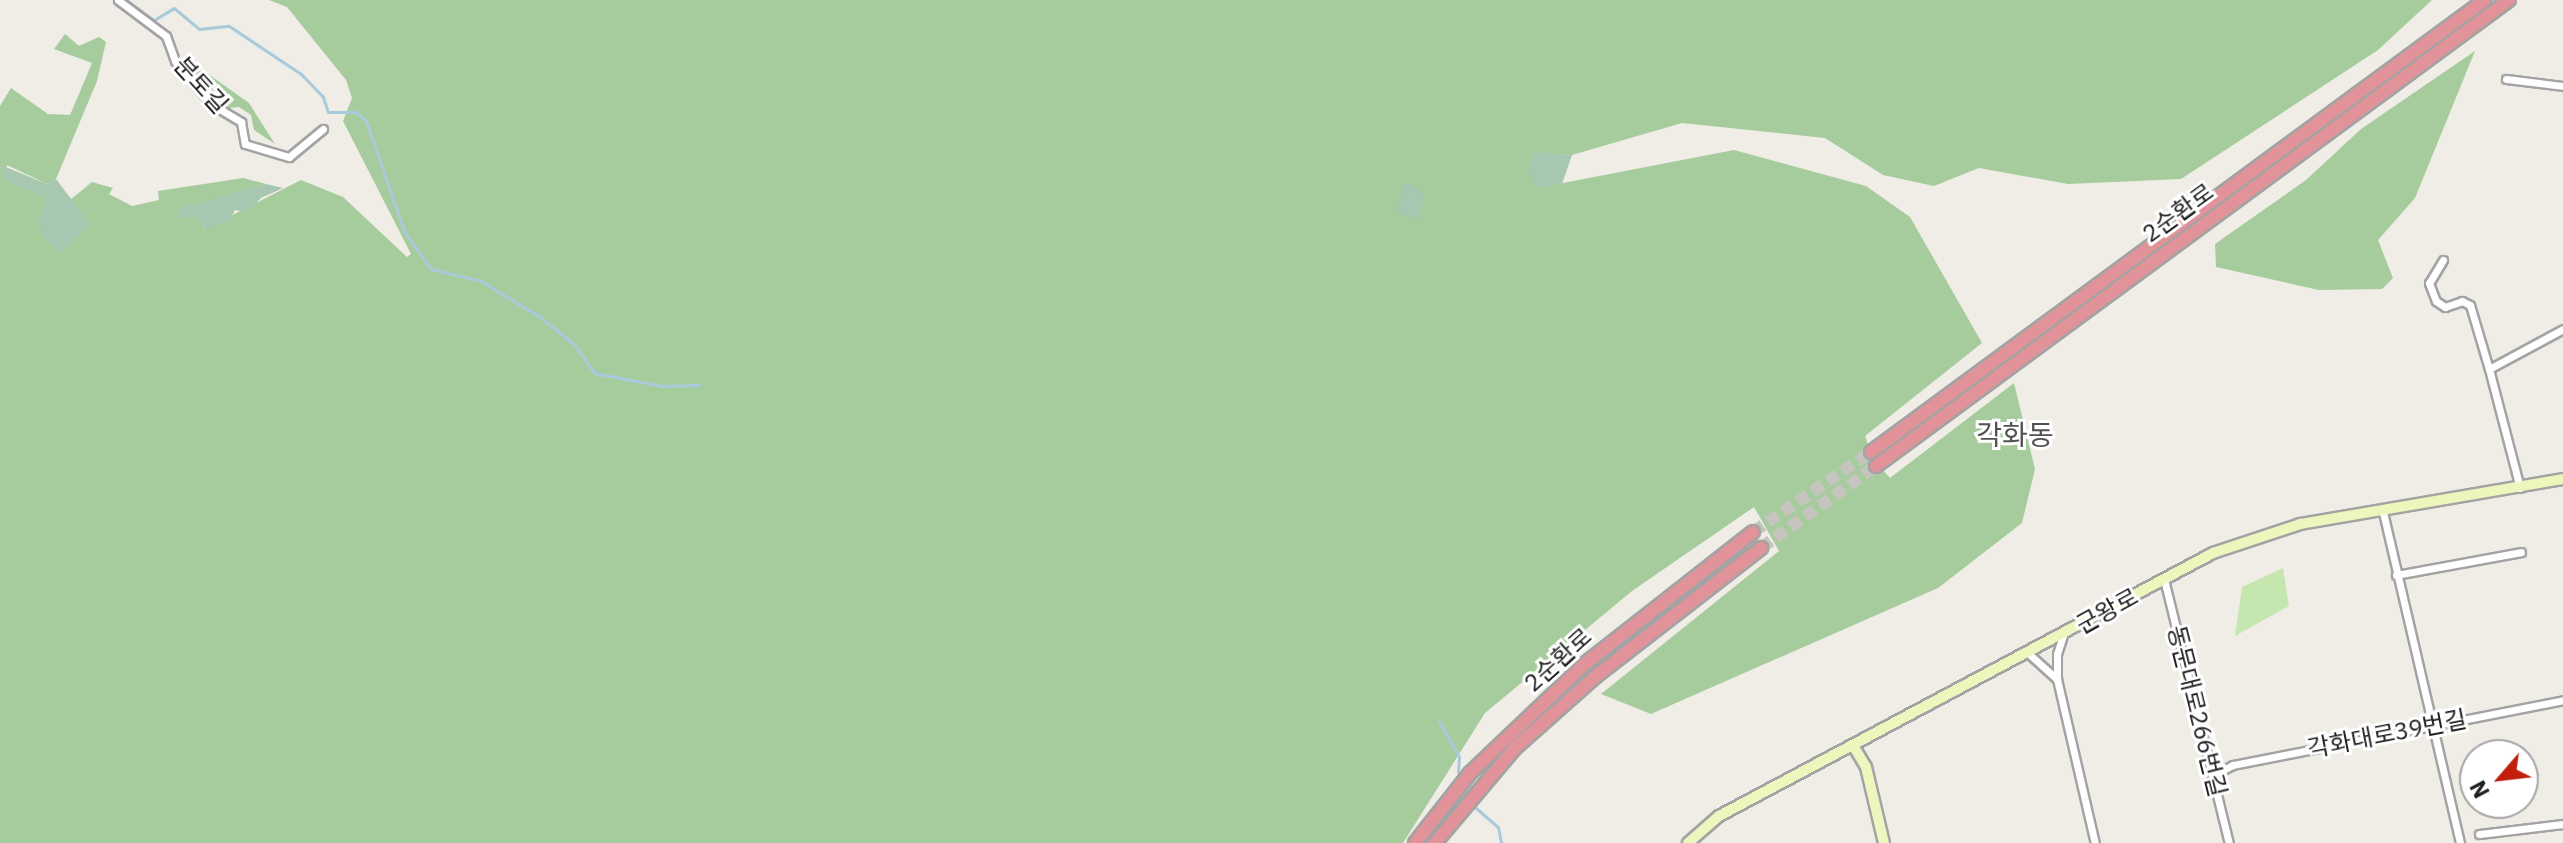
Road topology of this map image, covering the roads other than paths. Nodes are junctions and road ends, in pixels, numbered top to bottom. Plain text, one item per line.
1 (118, 0) edge
2 (2485, 0) edge
3 (2509, 0) edge
4 (2506, 79) dead end
5 (2563, 86) edge
6 (323, 129) dead end
7 (2443, 260) dead end
8 (2563, 329) edge
9 (2489, 369) junction
10 (1871, 452) tunnel mouth
11 (1876, 466) tunnel mouth
12 (2563, 479) edge
13 (2520, 488) junction
14 (2383, 512) junction
15 (1753, 532) tunnel mouth
16 (1761, 548) tunnel mouth
17 (2521, 552) dead end
18 (2396, 575) junction
19 (2164, 579) junction
20 (2063, 636) junction
21 (2029, 654) junction
22 (2057, 679) junction
23 (2563, 700) edge
24 (2430, 725) junction
25 (1854, 747) junction
26 (2213, 775) junction
27 (2563, 824) edge
28 (2479, 834) dead end
29 (1415, 843) edge
30 (1435, 843) edge
31 (1688, 843) edge
32 (1884, 843) edge
33 (2095, 843) edge
34 (2229, 843) edge
35 (2460, 843) edge

1 - 6 street, 분토길
2 - 10 highway, 2순환로
3 - 11 highway, 2순환로
4 - 5 street
7 - 9 street
8 - 9 street
9 - 13 street
12 - 13 main road, 군왕로
13 - 14 main road, 군왕로
14 - 18 street
14 - 19 main road, 군왕로
15 - 29 highway, 2순환로
16 - 30 highway, 2순환로
17 - 18 street
18 - 24 street
19 - 20 main road, 군왕로
19 - 26 street, 동문대로266번길
20 - 21 main road, 군왕로
20 - 22 street
21 - 22 street
21 - 25 main road, 군왕로
22 - 33 street
23 - 24 street, 각화대로39번길
24 - 26 street, 각화대로39번길
24 - 35 street
25 - 31 main road, 군왕로
25 - 32 main road
26 - 34 street, 동문대로266번길
27 - 28 street

